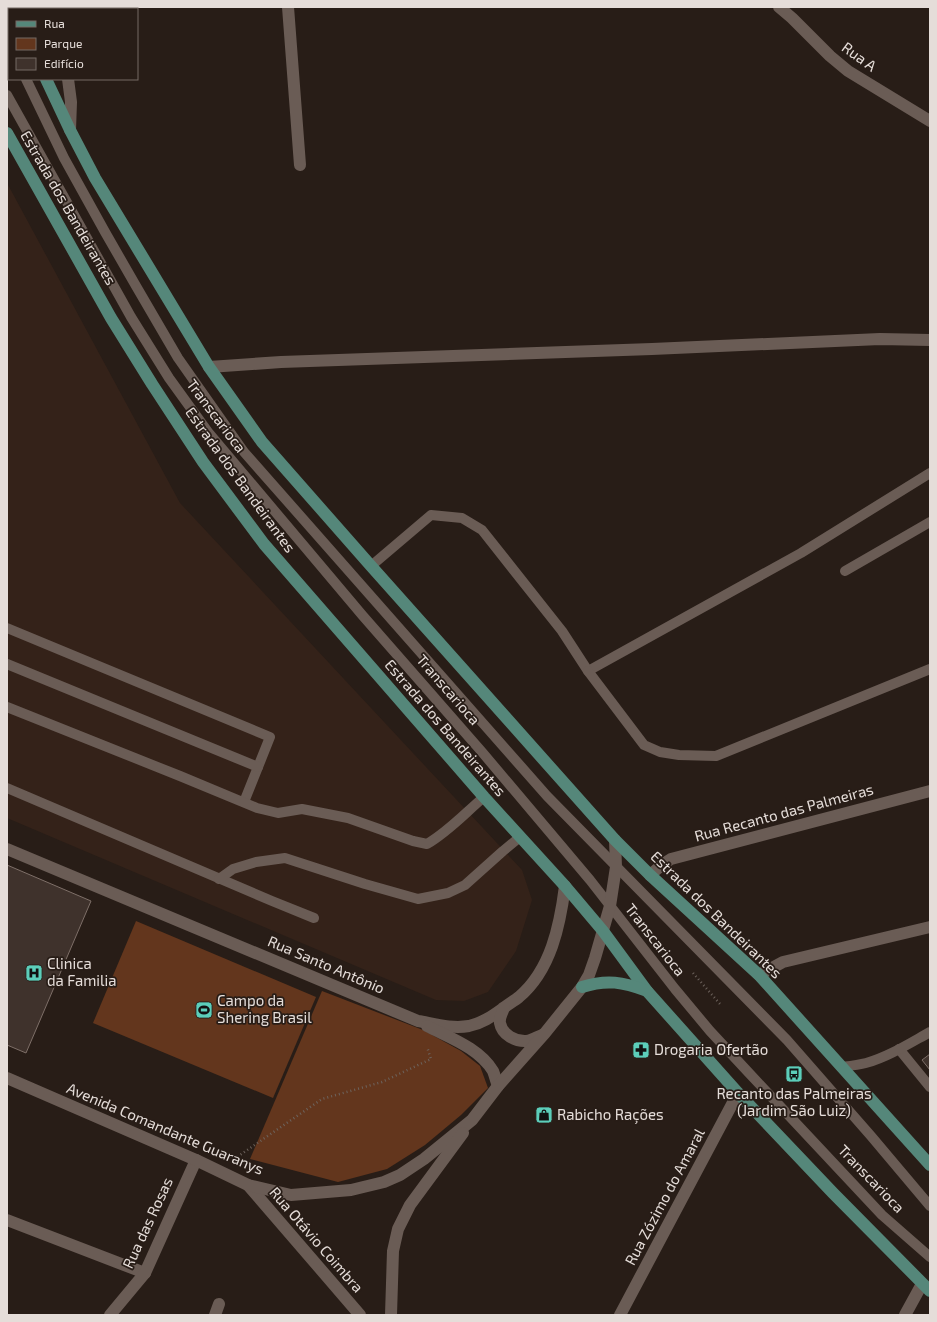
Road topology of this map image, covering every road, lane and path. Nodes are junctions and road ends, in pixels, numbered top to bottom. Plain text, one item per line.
1 (288, 7) edge
2 (779, 7) edge
3 (26, 80) edge
4 (46, 80) edge
5 (68, 80) edge
6 (7, 94) edge
7 (930, 122) edge
8 (70, 130) junction
9 (7, 133) edge
10 (300, 165) dead end
11 (930, 340) edge
12 (209, 367) junction
13 (930, 473) edge
14 (930, 522) edge
15 (370, 566) junction
16 (845, 571) dead end
17 (7, 628) edge
18 (7, 664) edge
19 (930, 669) edge
20 (588, 671) junction
21 (7, 706) edge
22 (258, 767) junction
23 (7, 788) edge
24 (930, 791) edge
25 (484, 797) junction
26 (244, 802) junction
27 (520, 837) junction
28 (615, 840) junction
29 (7, 849) edge
30 (616, 867) junction
31 (650, 875) junction
32 (219, 879) junction
33 (565, 886) junction
34 (610, 906) junction
35 (314, 918) dead end
36 (930, 927) edge
37 (603, 931) junction
38 (692, 973) dead end
39 (759, 974) junction
40 (582, 987) junction
41 (647, 991) junction
42 (720, 1004) dead end
43 (504, 1008) junction
44 (418, 1021) junction
45 (930, 1032) edge
46 (545, 1033) junction
47 (898, 1050) junction
48 (841, 1067) junction
49 (7, 1078) edge
50 (498, 1086) junction
51 (930, 1087) edge
52 (738, 1093) junction
53 (472, 1120) junction
54 (196, 1160) junction
55 (930, 1165) edge
56 (217, 1170) junction
57 (248, 1185) junction
58 (930, 1206) edge
59 (7, 1220) edge
60 (930, 1257) edge
61 (145, 1273) junction
62 (926, 1287) edge
63 (110, 1315) edge
64 (360, 1315) edge
65 (391, 1315) edge
66 (620, 1315) edge
67 (905, 1315) edge

1 - 10 street
2 - 7 street, Rua A
3 - 30 lane, Transcarioca
4 - 8 main road, Estrada dos Bandeirantes
5 - 8 street, Estrada dos Bandeirantes
6 - 34 lane, Transcarioca
8 - 12 main road, Estrada dos Bandeirantes
9 - 25 main road, Estrada dos Bandeirantes
11 - 12 street
12 - 15 main road, Estrada dos Bandeirantes
13 - 20 lane
14 - 16 lane
15 - 20 lane
15 - 28 main road, Estrada dos Bandeirantes
17 - 22 lane
18 - 22 lane
19 - 20 lane
21 - 26 lane
22 - 26 lane
23 - 32 lane
24 - 31 street, Rua Recanto das Palmeiras
25 - 26 lane
25 - 27 main road, Estrada dos Bandeirantes
27 - 32 lane
27 - 33 main road, Estrada dos Bandeirantes
28 - 30 street, Avenida Comandante Guaranys
28 - 31 main road, Estrada dos Bandeirantes
29 - 44 street, Rua Santo Antônio
30 - 34 street, Avenida Comandante Guaranys
30 - 58 lane, Transcarioca
31 - 39 main road, Estrada dos Bandeirantes
32 - 35 lane
33 - 37 main road, Estrada dos Bandeirantes
33 - 43 street, Rua Santo Antônio
34 - 37 street, Avenida Comandante Guaranys
34 - 60 lane, Transcarioca
36 - 39 street
37 - 40 street, Avenida Comandante Guaranys
37 - 41 main road, Estrada dos Bandeirantes
38 - 42 path
39 - 48 main road, Estrada dos Bandeirantes
40 - 41 main road
40 - 46 street, Avenida Comandante Guaranys
41 - 52 main road, Estrada dos Bandeirantes
43 - 44 street, Rua Santo Antônio
43 - 46 street
44 - 50 street
44 - 56 path
45 - 47 lane
46 - 50 street, Avenida Comandante Guaranys
47 - 48 lane
47 - 51 lane
48 - 55 main road, Estrada dos Bandeirantes
49 - 54 street, Avenida Comandante Guaranys
50 - 53 street, Avenida Comandante Guaranys
52 - 62 main road, Estrada dos Bandeirantes
52 - 66 street, Rua Zózimo do Amaral
53 - 57 street, Avenida Comandante Guaranys
53 - 65 street
54 - 56 street, Avenida Comandante Guaranys
54 - 61 street, Rua das Rosas
56 - 57 street, Avenida Comandante Guaranys
57 - 64 street, Rua Otávio Coimbra
59 - 61 street
61 - 63 street, Rua das Rosas
62 - 67 street

